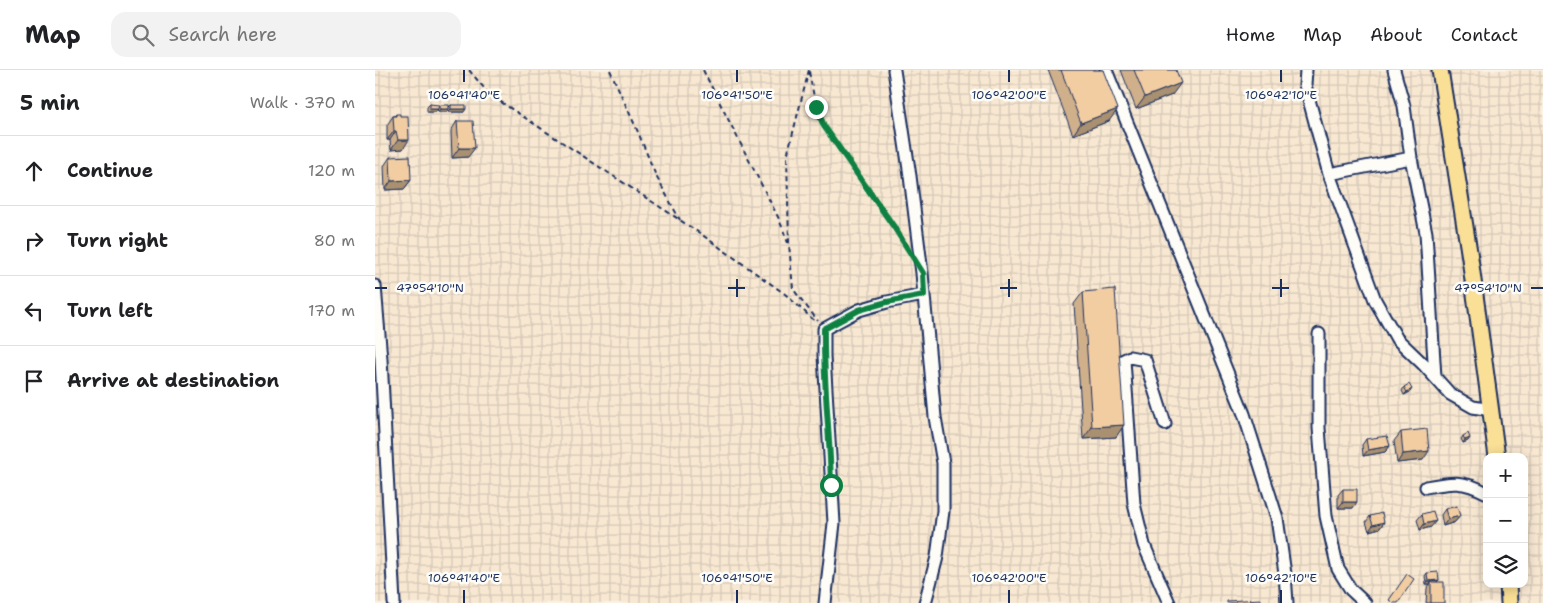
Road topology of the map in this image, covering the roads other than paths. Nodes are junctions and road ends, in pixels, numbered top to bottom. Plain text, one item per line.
1 (893, 70) edge
2 (1106, 70) edge
3 (1306, 70) edge
4 (1394, 70) edge
5 (1440, 70) edge
6 (1411, 158) junction
7 (1329, 174) junction
8 (375, 286) edge
9 (924, 295) junction
10 (1319, 334) dead end
11 (1435, 378) junction
12 (379, 388) edge
13 (1491, 410) junction
14 (1165, 424) dead end
15 (1496, 453) edge
16 (1426, 487) dead end
17 (1483, 491) edge
18 (1508, 588) edge
19 (394, 603) edge
20 (825, 603) edge
21 (925, 603) edge
22 (1169, 603) edge
23 (1287, 603) edge
24 (1365, 603) edge
25 (1509, 603) edge

1 - 9 lane
2 - 23 lane
3 - 7 lane
4 - 6 lane
5 - 13 main road
6 - 7 lane
6 - 11 lane
7 - 11 lane
8 - 12 lane
9 - 20 lane
9 - 21 lane
10 - 24 lane
11 - 13 lane
12 - 19 lane
13 - 15 main road
14 - 22 lane
16 - 17 lane
18 - 25 main road

